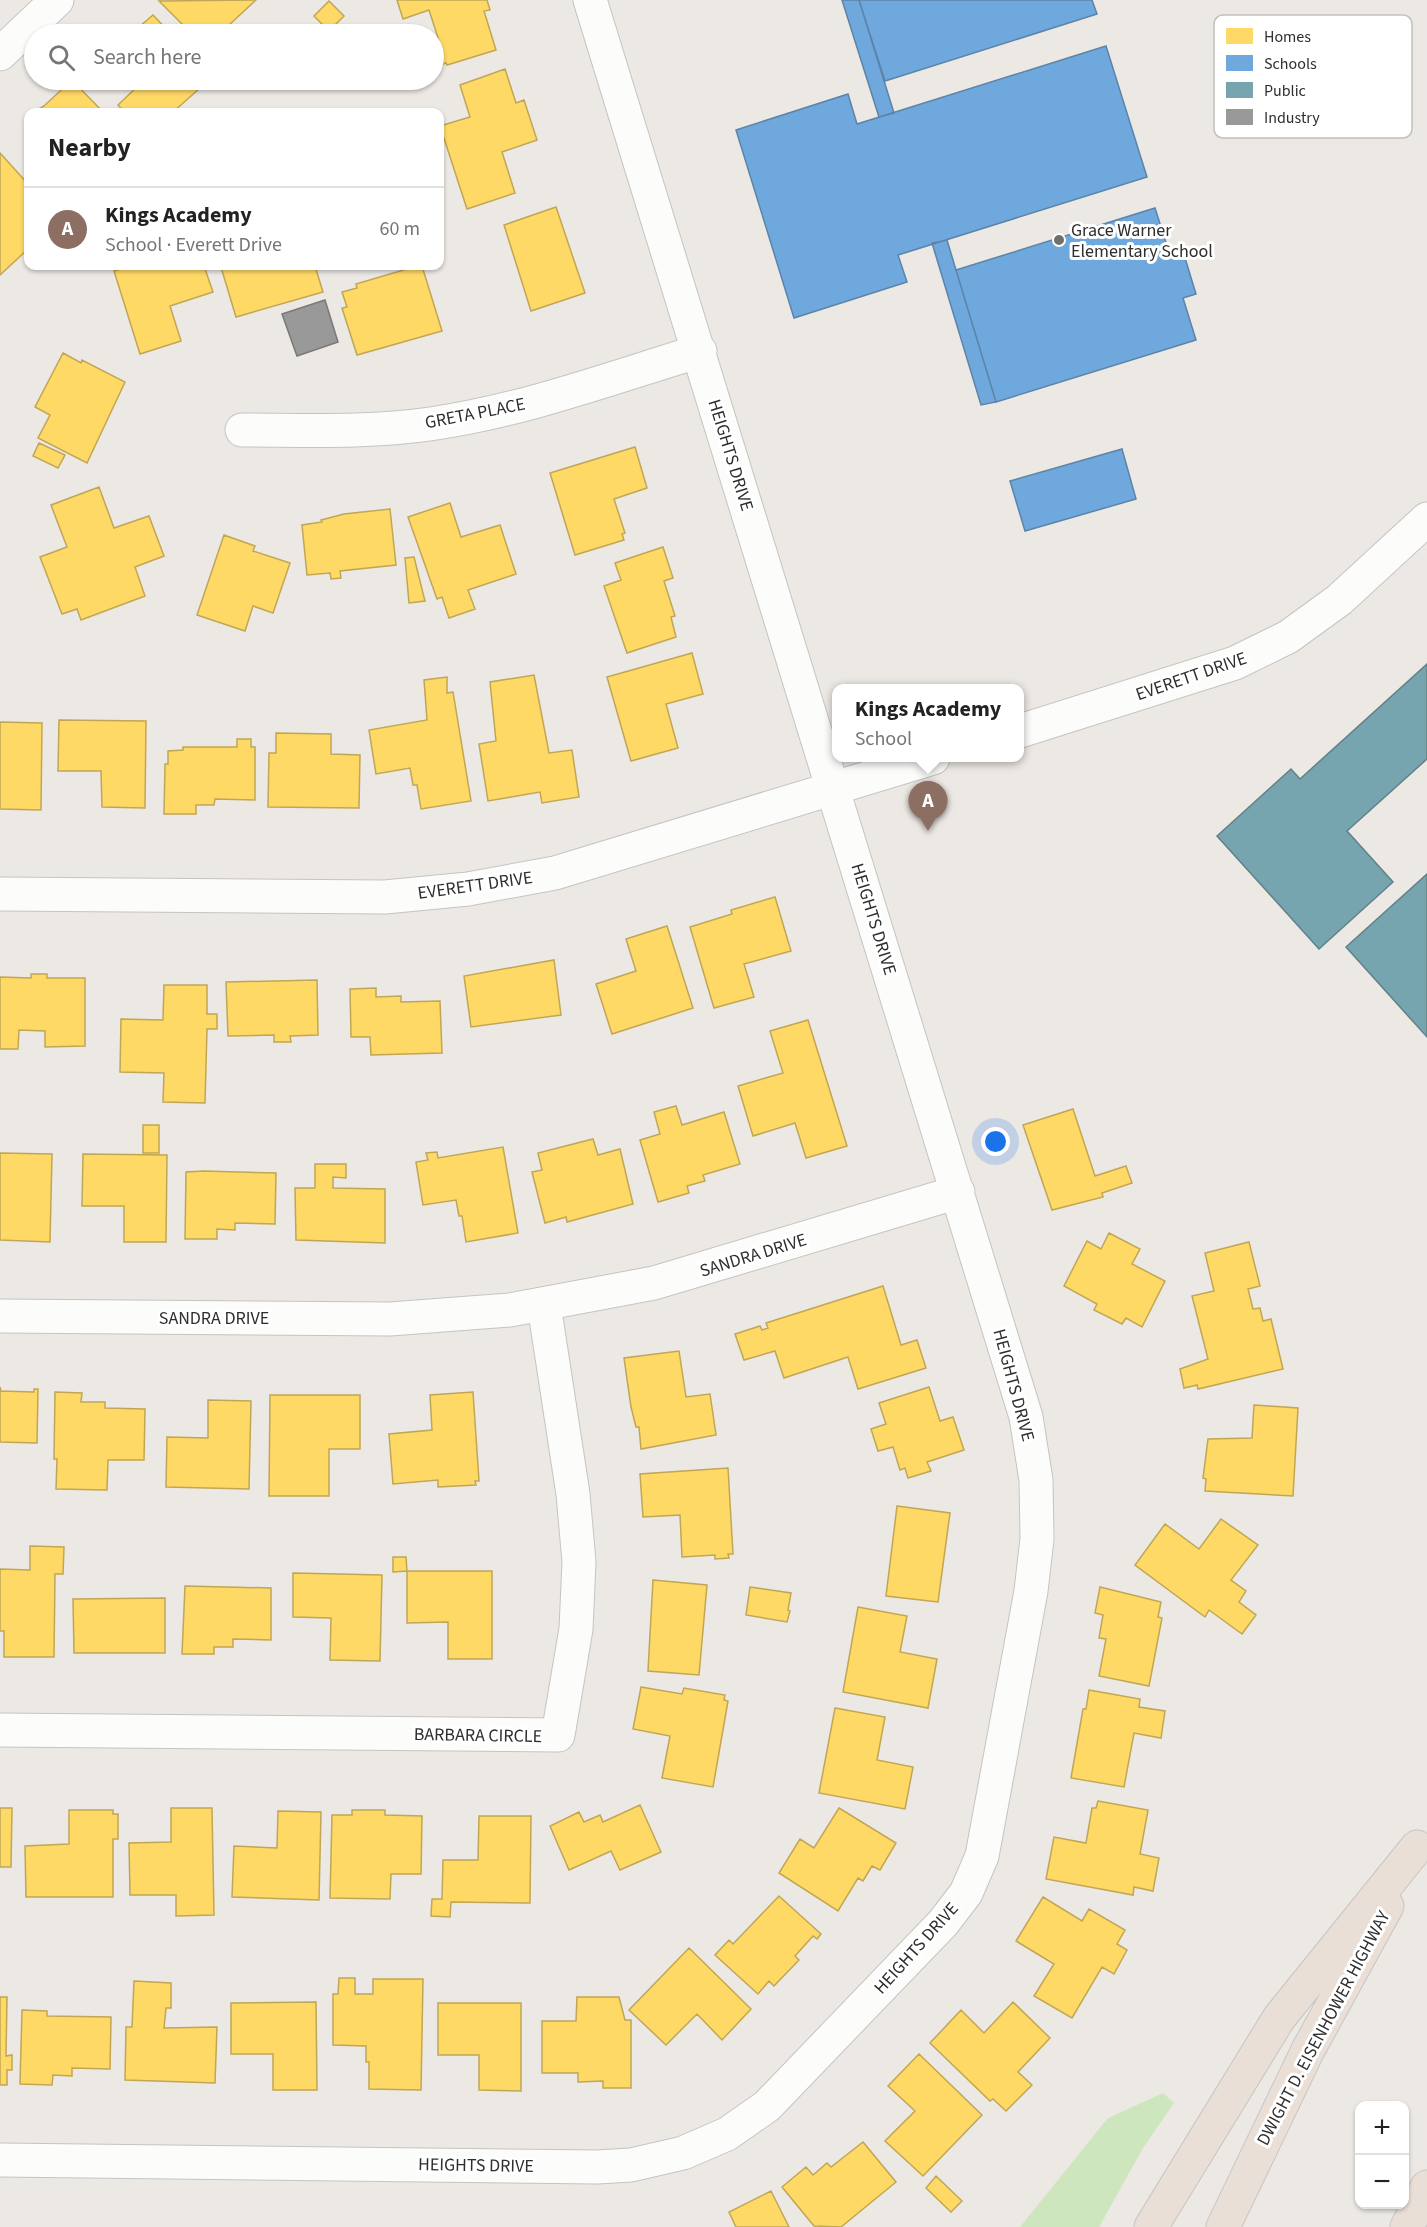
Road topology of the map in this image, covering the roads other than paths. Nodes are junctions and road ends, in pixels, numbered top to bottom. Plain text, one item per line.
1 (57, 0) edge
2 (590, 0) edge
3 (32, 24) edge
4 (24, 31) edge
5 (0, 54) edge
6 (700, 351) junction
7 (242, 430) dead end
8 (1427, 519) edge
9 (1024, 729) edge
10 (920, 762) edge
11 (834, 788) junction
12 (0, 894) edge
13 (958, 1192) junction
14 (544, 1305) junction
15 (0, 1317) edge
16 (0, 1730) edge
17 (1422, 1839) edge
18 (0, 2160) edge
19 (1427, 2187) edge
20 (1151, 2227) edge
21 (1223, 2227) edge
22 (1407, 2227) edge

1 - 3 street
2 - 6 street, HEIGHTS DRIVE
4 - 5 street
6 - 7 street, GRETA PLACE
6 - 11 street, HEIGHTS DRIVE
8 - 9 street, EVERETT DRIVE
10 - 11 street, EVERETT DRIVE
11 - 12 street, EVERETT DRIVE
11 - 13 street, HEIGHTS DRIVE
13 - 14 street, SANDRA DRIVE
13 - 18 street, HEIGHTS DRIVE
14 - 15 street, SANDRA DRIVE
14 - 16 street, BARBARA CIRCLE
17 - 20 highway
17 - 21 highway, DWIGHT D. EISENHOWER HIGHWAY
19 - 22 highway

